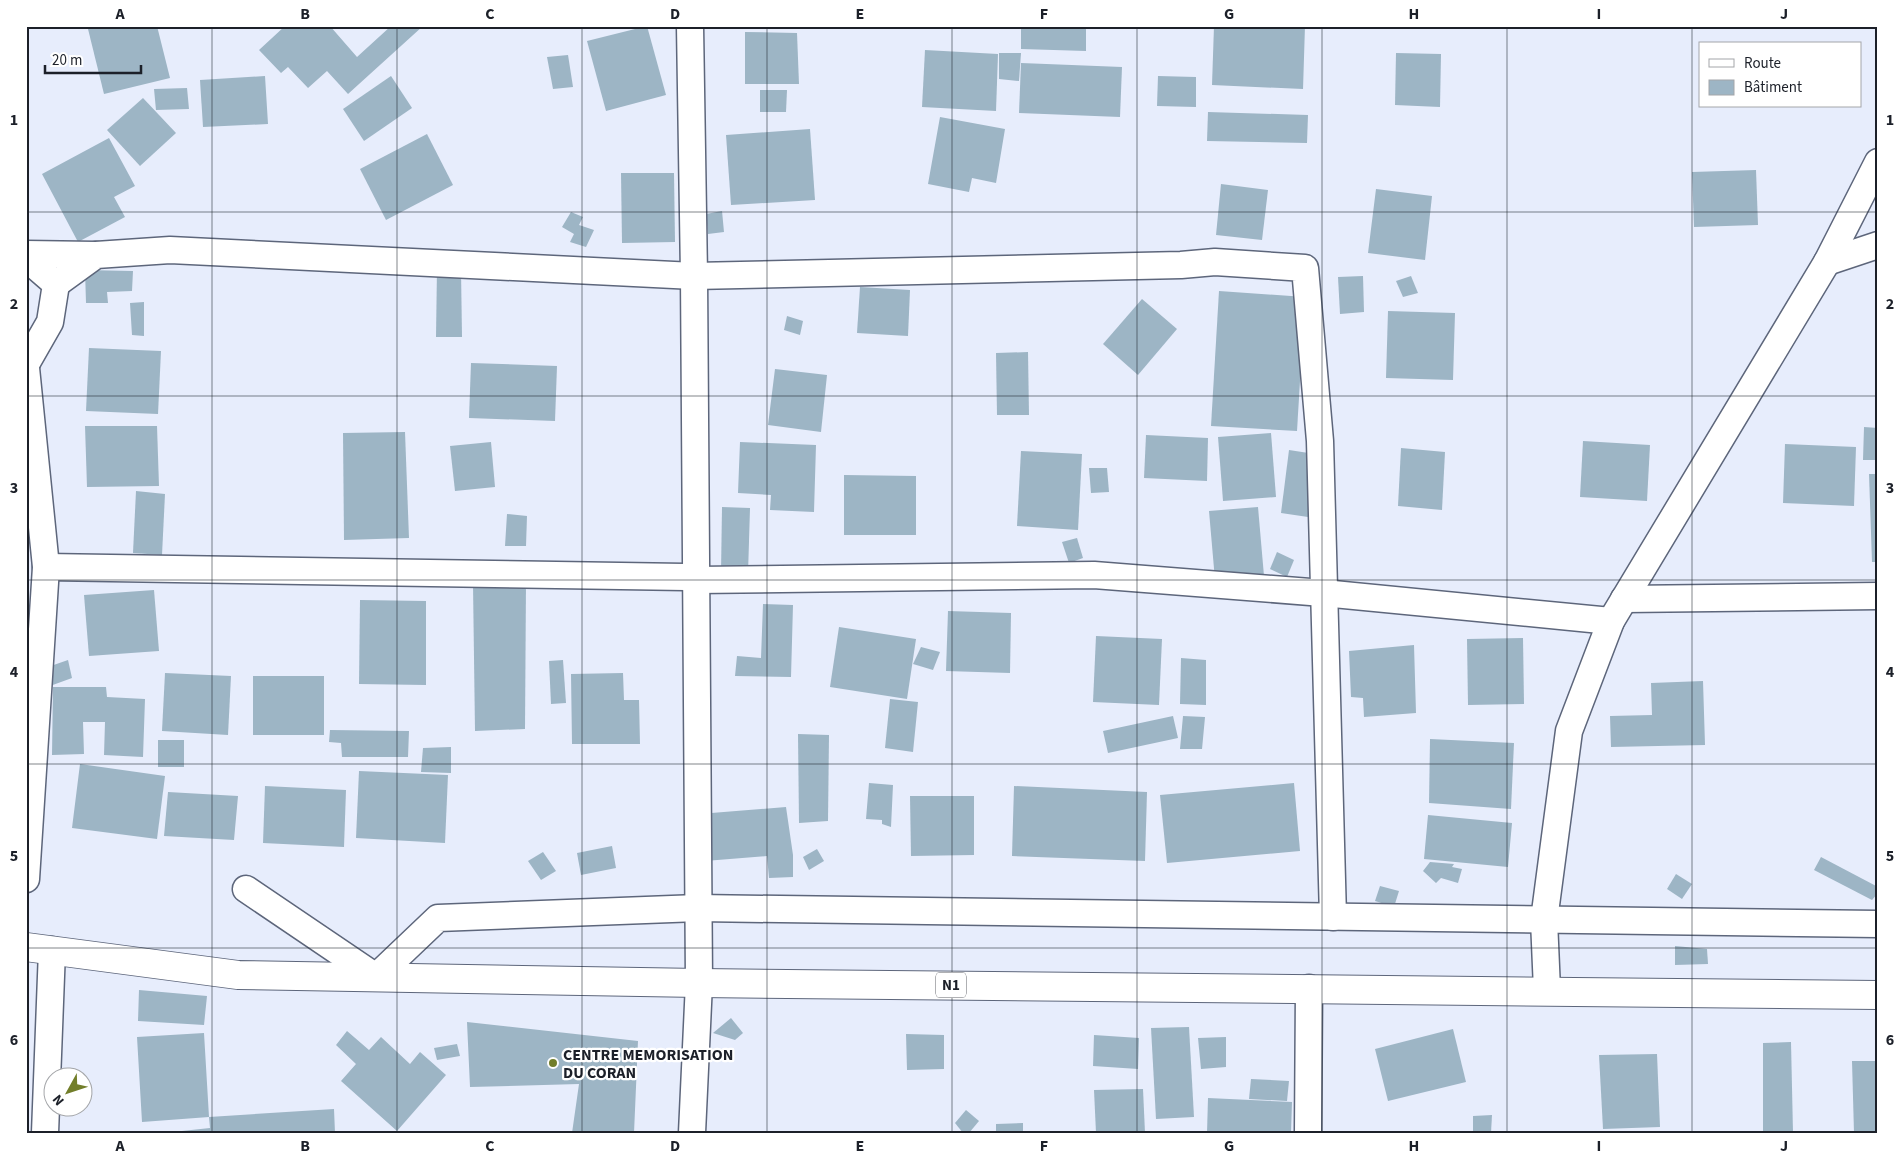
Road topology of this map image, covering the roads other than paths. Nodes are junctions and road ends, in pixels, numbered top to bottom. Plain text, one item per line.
1 (690, 26) edge
2 (1878, 162) edge
3 (1878, 245) edge
4 (26, 254) edge
5 (96, 255) junction
6 (26, 258) edge
7 (1827, 262) junction
8 (694, 276) junction
9 (56, 284) junction
10 (26, 364) edge
11 (26, 368) edge
12 (46, 567) junction
13 (696, 580) junction
14 (1323, 593) junction
15 (1878, 596) edge
16 (1624, 599) junction
17 (1611, 621) junction
18 (26, 879) edge
19 (246, 889) dead end
20 (698, 908) junction
21 (1333, 917) junction
22 (1544, 920) junction
23 (1878, 924) edge
24 (39, 949) edge
25 (376, 976) junction
26 (699, 982) junction
27 (1309, 988) junction
28 (1547, 990) junction
29 (1878, 995) edge
30 (45, 1133) edge
31 (692, 1133) edge
32 (1308, 1133) edge

1 - 8 street
2 - 7 street
3 - 7 street
4 - 5 street
5 - 8 street
5 - 9 street
6 - 9 street
7 - 16 street
8 - 13 street
8 - 14 street
9 - 10 street
11 - 12 street
12 - 13 street
12 - 18 street
13 - 14 street
13 - 20 street
14 - 17 street
14 - 21 street
15 - 16 street
16 - 17 street
17 - 22 street
19 - 25 street
20 - 21 street
20 - 25 street
20 - 26 street
21 - 22 street
22 - 23 street
22 - 28 street
24 - 25 highway, N1
24 - 30 street
25 - 26 highway, N1
26 - 27 highway, N1
26 - 31 street
27 - 28 highway, N1
27 - 32 street
28 - 29 highway, N1

